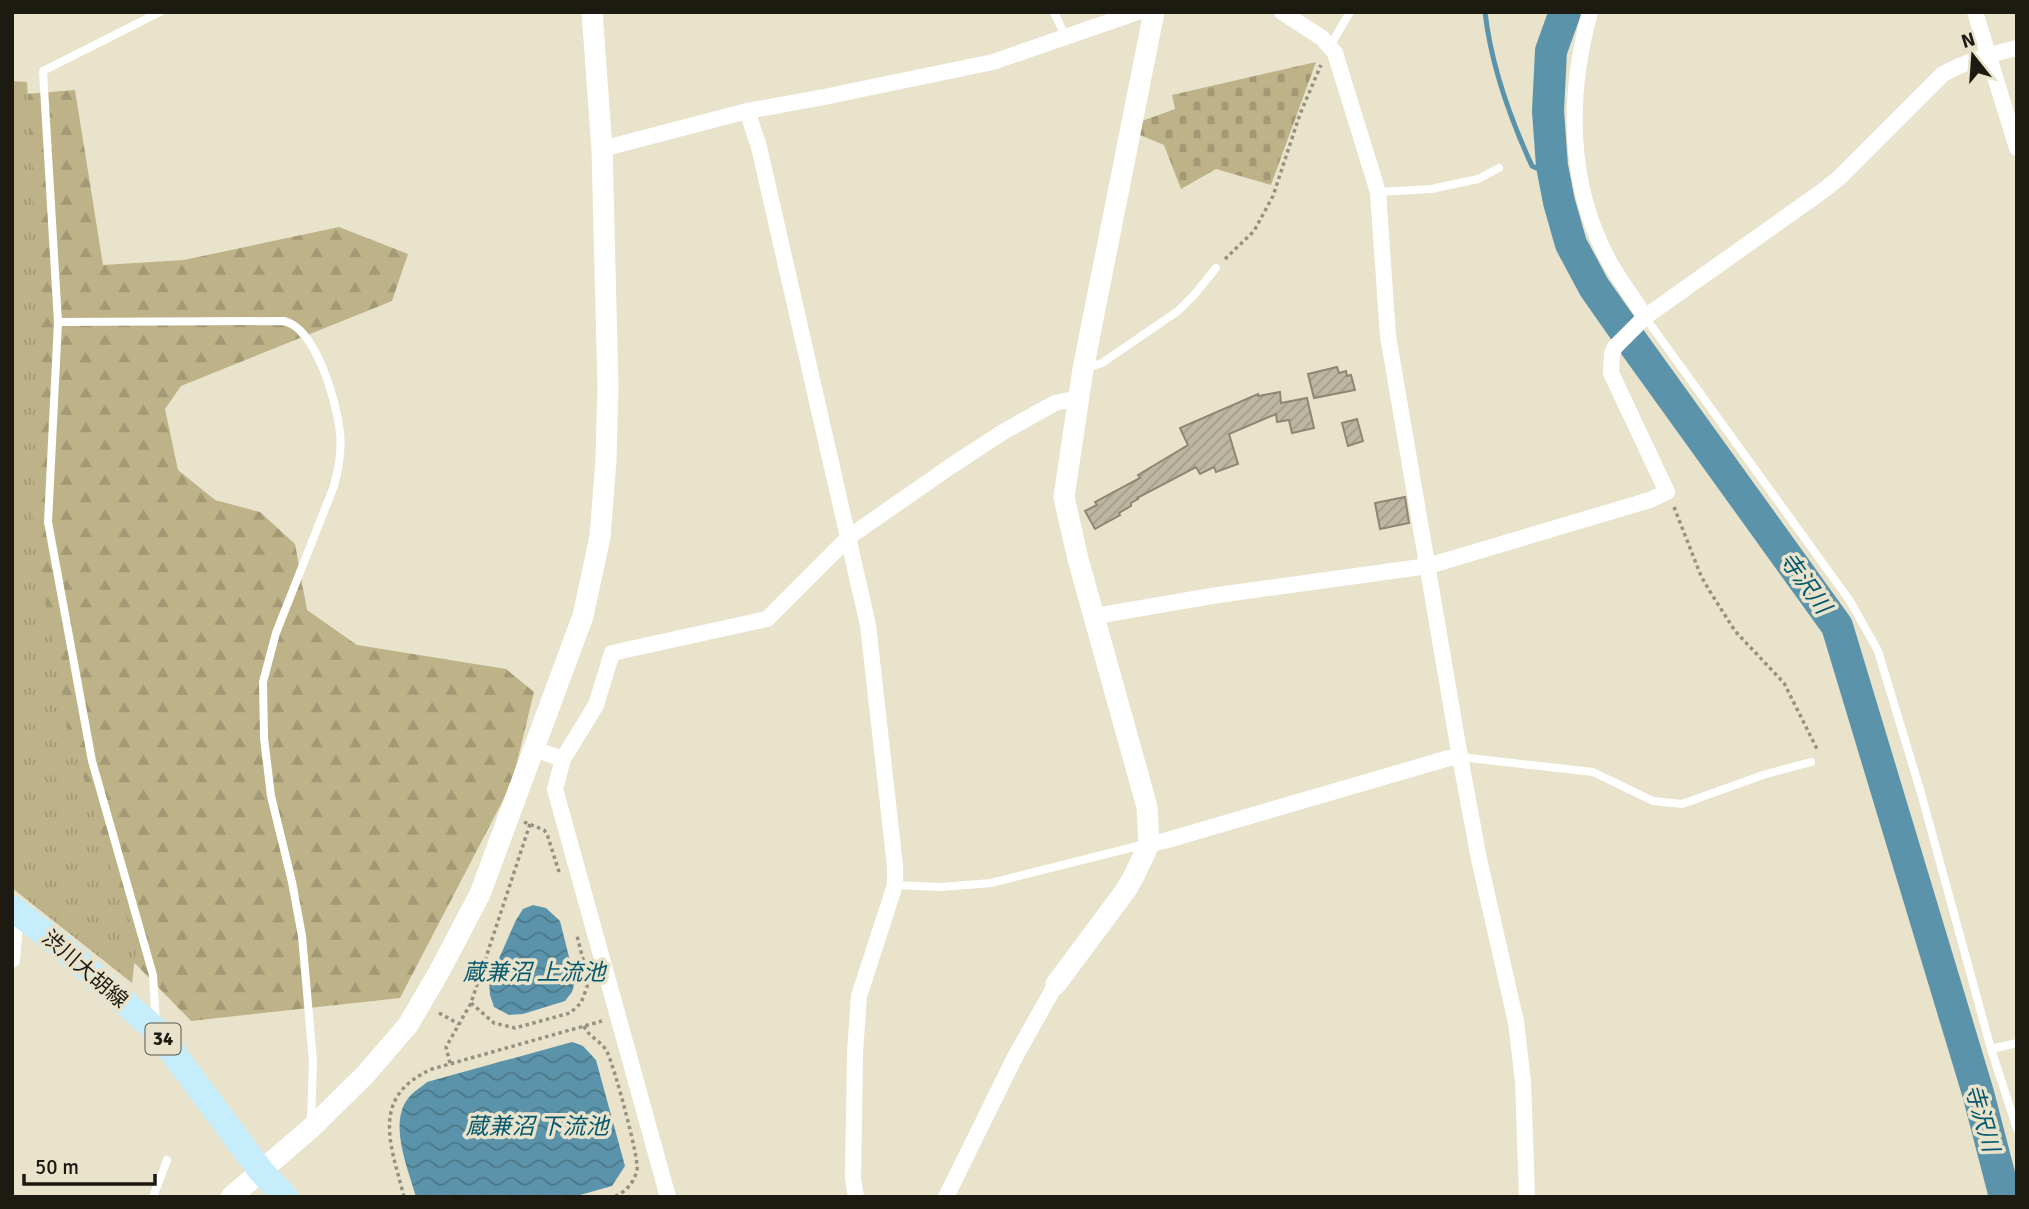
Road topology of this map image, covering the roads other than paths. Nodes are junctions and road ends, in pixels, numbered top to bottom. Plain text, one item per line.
1 (160, 12) edge
2 (592, 12) edge
3 (1054, 12) edge
4 (1138, 12) edge
5 (1154, 12) edge
6 (1282, 12) edge
7 (1350, 12) edge
8 (1590, 12) edge
9 (1975, 12) edge
10 (1066, 38) junction
11 (1331, 46) junction
12 (2017, 48) edge
13 (1987, 55) junction
14 (747, 111) junction
15 (2017, 148) edge
16 (602, 149) junction
17 (1499, 168) dead end
18 (1378, 191) junction
19 (1216, 268) road end
20 (1641, 321) junction
21 (58, 322) junction
22 (1083, 369) junction
23 (1078, 398) junction
24 (849, 537) junction
25 (1428, 566) junction
26 (1095, 617) junction
27 (534, 749) junction
28 (1460, 757) junction
29 (563, 759) junction
30 (1811, 762) road end
31 (1149, 844) junction
32 (895, 885) junction
33 (14, 909) edge
34 (12, 960) edge
35 (1056, 984) joint
36 (156, 1030) junction
37 (2017, 1042) edge
38 (1991, 1049) junction
39 (311, 1128) junction
40 (2017, 1129) edge
41 (167, 1160) dead end
42 (261, 1171) junction
43 (153, 1197) edge
44 (232, 1197) edge
45 (285, 1197) edge
46 (668, 1197) edge
47 (856, 1197) edge
48 (946, 1197) edge
49 (1527, 1197) edge

1 - 21 lane
2 - 16 street
3 - 10 lane
4 - 10 street
5 - 22 street
6 - 11 street
7 - 11 lane
8 - 20 street
9 - 13 street
10 - 14 street
11 - 18 street
12 - 13 street
13 - 15 street
13 - 20 street
14 - 16 street
14 - 24 street
16 - 27 street
17 - 18 lane
18 - 25 street
19 - 22 lane
20 - 25 street
20 - 38 lane
21 - 36 lane
21 - 39 lane
22 - 23 street
23 - 24 street
23 - 26 street
24 - 29 street
24 - 32 street
25 - 26 street
25 - 28 street
26 - 31 street
27 - 29 street
27 - 39 street
28 - 30 lane
28 - 31 street
28 - 49 street
29 - 46 street
31 - 32 lane
31 - 35 street
32 - 47 street
33 - 34 street
33 - 36 main road, 渋川大胡線 / 34
35 - 48 street
36 - 42 main road, 渋川大胡線 / 34
37 - 38 lane
38 - 40 lane
39 - 42 street
41 - 43 lane
42 - 44 street
42 - 45 main road, 渋川大胡線 / 34

